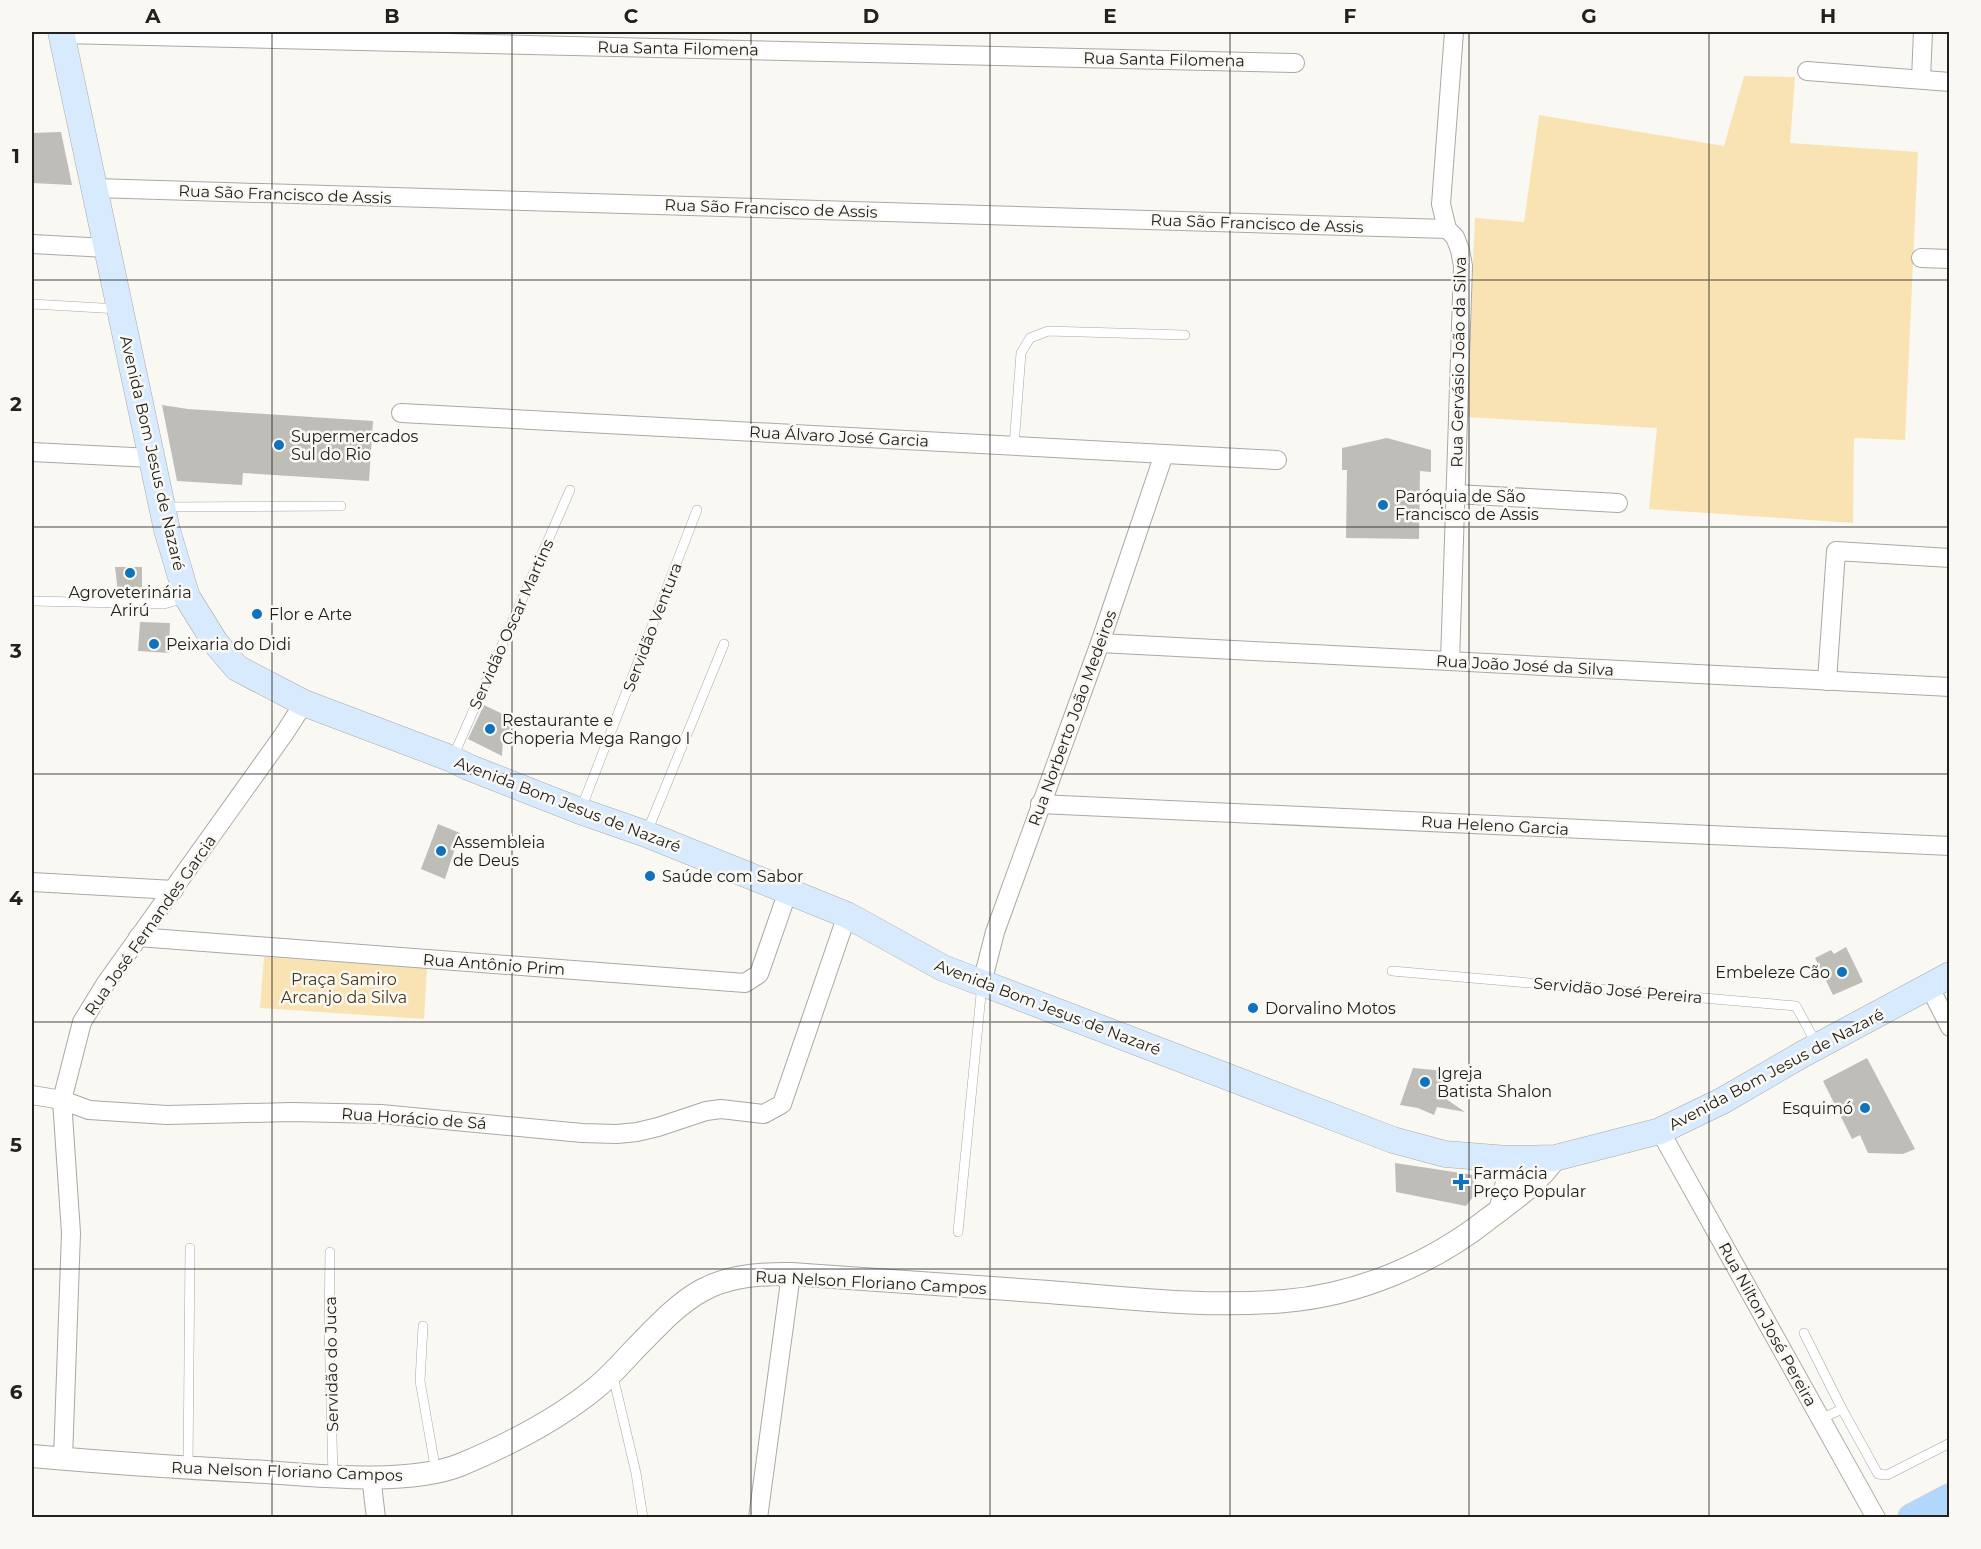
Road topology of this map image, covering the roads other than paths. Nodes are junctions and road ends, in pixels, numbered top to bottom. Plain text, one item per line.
1 (1454, 32) edge
2 (1923, 32) edge
3 (61, 33) edge
4 (1295, 63) dead end
5 (1807, 70) dead end
6 (1921, 79) junction
7 (1950, 82) edge
8 (95, 188) junction
9 (1447, 229) junction
10 (32, 244) edge
11 (107, 248) junction
12 (1921, 258) dead end
13 (1950, 259) edge
14 (32, 304) edge
15 (120, 309) junction
16 (1185, 335) dead end
17 (401, 412) dead end
18 (1014, 446) junction
19 (32, 452) edge
20 (1164, 454) junction
21 (152, 458) junction
22 (1277, 460) dead end
23 (570, 490) dead end
24 (1456, 494) junction
25 (1618, 503) dead end
26 (341, 506) dead end
27 (162, 507) junction
28 (697, 510) dead end
29 (1950, 558) edge
30 (187, 597) junction
31 (32, 601) edge
32 (1100, 643) junction
33 (724, 644) dead end
34 (1450, 661) junction
35 (1827, 681) junction
36 (1950, 687) edge
37 (304, 703) junction
38 (452, 759) junction
39 (1040, 804) junction
40 (580, 811) junction
41 (646, 834) junction
42 (1950, 846) edge
43 (32, 882) edge
44 (174, 890) junction
45 (788, 891) junction
46 (847, 915) junction
47 (138, 938) junction
48 (1392, 971) dead end
49 (1939, 980) edge
50 (982, 983) junction
51 (1950, 1027) edge
52 (1818, 1047) junction
53 (32, 1095) edge
54 (62, 1100) junction
55 (1660, 1131) junction
56 (1555, 1158) junction
57 (1508, 1159) junction
58 (1500, 1210) junction
59 (958, 1232) dead end
60 (190, 1248) dead end
61 (330, 1252) dead end
62 (791, 1274) junction
63 (423, 1326) dead end
64 (1804, 1333) dead end
65 (612, 1373) junction
66 (1842, 1410) junction
67 (1821, 1419) junction
68 (1950, 1443) edge
69 (32, 1456) edge
70 (63, 1459) junction
71 (188, 1468) junction
72 (436, 1472) junction
73 (333, 1476) junction
74 (370, 1476) junction
75 (1950, 1498) edge
76 (376, 1518) edge
77 (643, 1518) edge
78 (758, 1518) edge
79 (1876, 1518) edge
80 (1912, 1518) edge

1 - 9 street, Rua Gervásio João da Silva
2 - 6 street
3 - 4 street, Rua Santa Filomena
3 - 8 main road, Avenida Bom Jesus de Nazaré
5 - 6 street
6 - 7 street
8 - 9 street, Rua São Francisco de Assis
8 - 11 main road, Avenida Bom Jesus de Nazaré
9 - 24 street, Rua Gervásio João da Silva
10 - 11 street
11 - 15 main road, Avenida Bom Jesus de Nazaré
12 - 13 street
14 - 15 lane
15 - 21 main road, Avenida Bom Jesus de Nazaré
16 - 18 lane
17 - 18 street, Rua Álvaro José Garcia
18 - 20 street, Rua Álvaro José Garcia
19 - 21 street
20 - 22 street, Rua Álvaro José Garcia
20 - 32 street, Rua Norberto João Medeiros
21 - 27 main road, Avenida Bom Jesus de Nazaré
23 - 38 lane, Servidão Oscar Martins
24 - 25 street
24 - 34 street, Rua Gervásio João da Silva
26 - 27 lane
27 - 30 main road, Avenida Bom Jesus de Nazaré
28 - 40 lane, Servidão Ventura
29 - 35 street
30 - 31 lane
30 - 37 main road, Avenida Bom Jesus de Nazaré
32 - 34 street, Rua João José da Silva
32 - 39 street, Rua Norberto João Medeiros
33 - 41 lane
34 - 35 street, Rua João José da Silva
35 - 36 street, Rua João José da Silva
37 - 38 main road, Avenida Bom Jesus de Nazaré
37 - 44 street, Rua José Fernandes Garcia
38 - 40 main road, Avenida Bom Jesus de Nazaré
39 - 42 street, Rua Heleno Garcia
39 - 50 street, Rua Norberto João Medeiros
40 - 41 main road, Avenida Bom Jesus de Nazaré
41 - 45 main road, Avenida Bom Jesus de Nazaré
43 - 44 street
44 - 47 street, Rua José Fernandes Garcia
45 - 46 main road, Avenida Bom Jesus de Nazaré
45 - 47 street, Rua Antônio Prim
46 - 50 main road, Avenida Bom Jesus de Nazaré
46 - 54 street, Rua Horácio de Sá
47 - 54 street, Rua José Fernandes Garcia
48 - 52 lane, Servidão José Pereira
49 - 51 street
49 - 52 main road, Avenida Bom Jesus de Nazaré
50 - 57 main road, Avenida Bom Jesus de Nazaré
50 - 59 lane
52 - 55 main road, Avenida Bom Jesus de Nazaré
53 - 54 street, Rua Horácio de Sá
54 - 70 street, Rua José Fernandes Garcia
55 - 56 main road, Avenida Bom Jesus de Nazaré
55 - 67 street, Rua Nilton José Pereira
56 - 57 main road, Avenida Bom Jesus de Nazaré
56 - 58 street, Rua Nelson Floriano Campos
57 - 58 street
58 - 62 street, Rua Nelson Floriano Campos
60 - 71 lane
61 - 73 lane, Servidão do Juca
62 - 65 street, Rua Nelson Floriano Campos
62 - 78 street
63 - 72 lane
64 - 66 lane
65 - 72 street, Rua Nelson Floriano Campos
65 - 77 lane
66 - 67 lane
66 - 68 lane
67 - 79 street, Rua Nilton José Pereira
69 - 70 street, Rua Nelson Floriano Campos
70 - 71 street, Rua Nelson Floriano Campos
71 - 73 street, Rua Nelson Floriano Campos
72 - 74 street, Rua Nelson Floriano Campos
73 - 74 street, Rua Nelson Floriano Campos
74 - 76 street
75 - 80 main road

